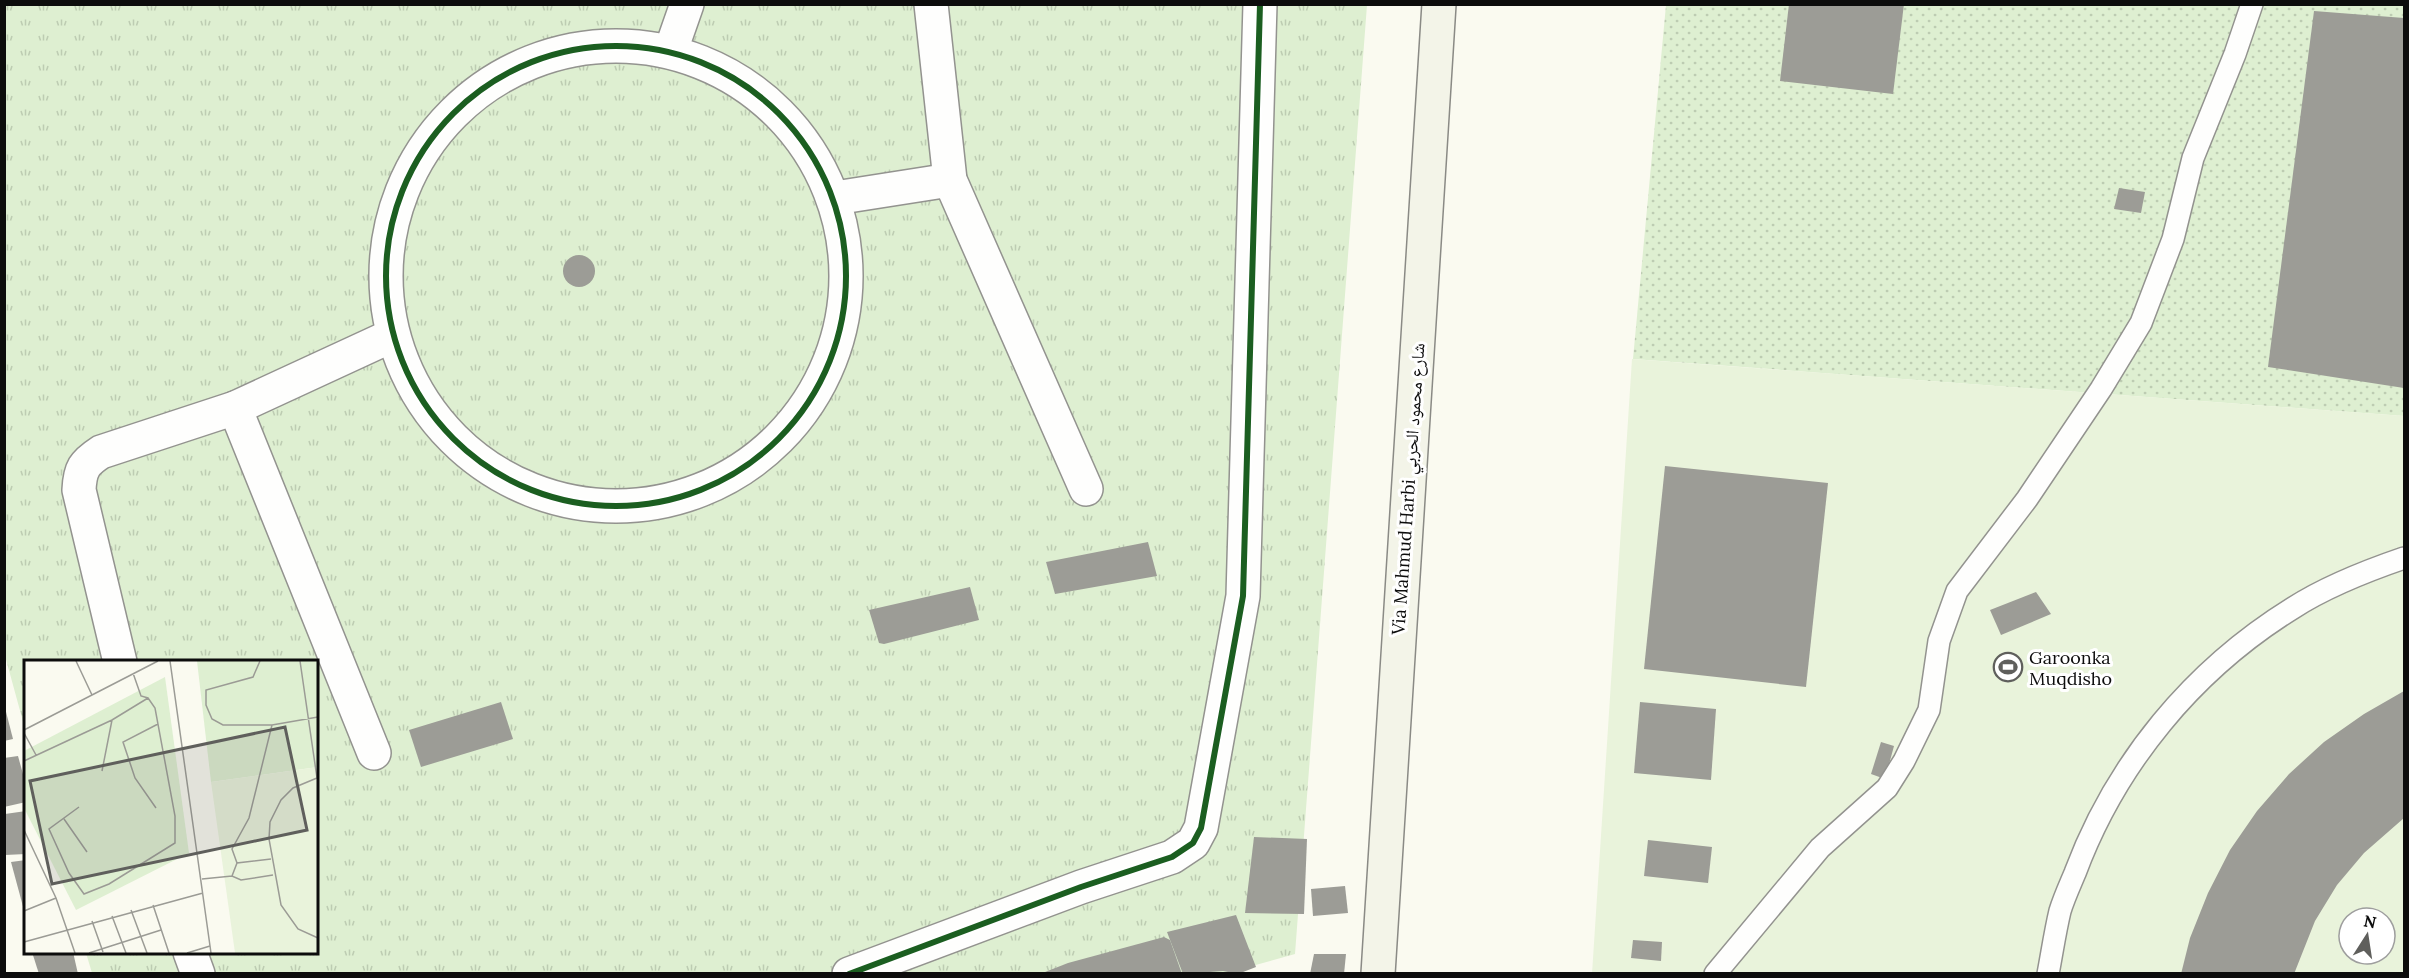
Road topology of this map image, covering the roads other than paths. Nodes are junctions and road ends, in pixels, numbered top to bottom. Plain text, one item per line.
1 (687, 4) edge
2 (931, 4) edge
3 (1260, 4) edge
4 (1439, 4) edge
5 (2252, 4) edge
6 (671, 50) junction
7 (950, 180) junction
8 (835, 198) junction
9 (391, 336) junction
10 (235, 408) junction
11 (1086, 489) dead end
12 (2404, 558) edge
13 (120, 660) edge
14 (374, 753) dead end
15 (191, 954) edge
16 (198, 974) edge
17 (849, 974) edge
18 (1378, 974) edge
19 (1715, 974) edge
20 (2048, 974) edge

1 - 6 street
2 - 7 street
3 - 17 street
4 - 18 street, Via Mahmud Harbi شارع محمود الحربي
5 - 19 lane
6 - 8 street
6 - 9 street
7 - 8 street
7 - 11 street
8 - 9 street
9 - 10 street
10 - 13 street
10 - 14 street
12 - 20 lane
15 - 16 street

